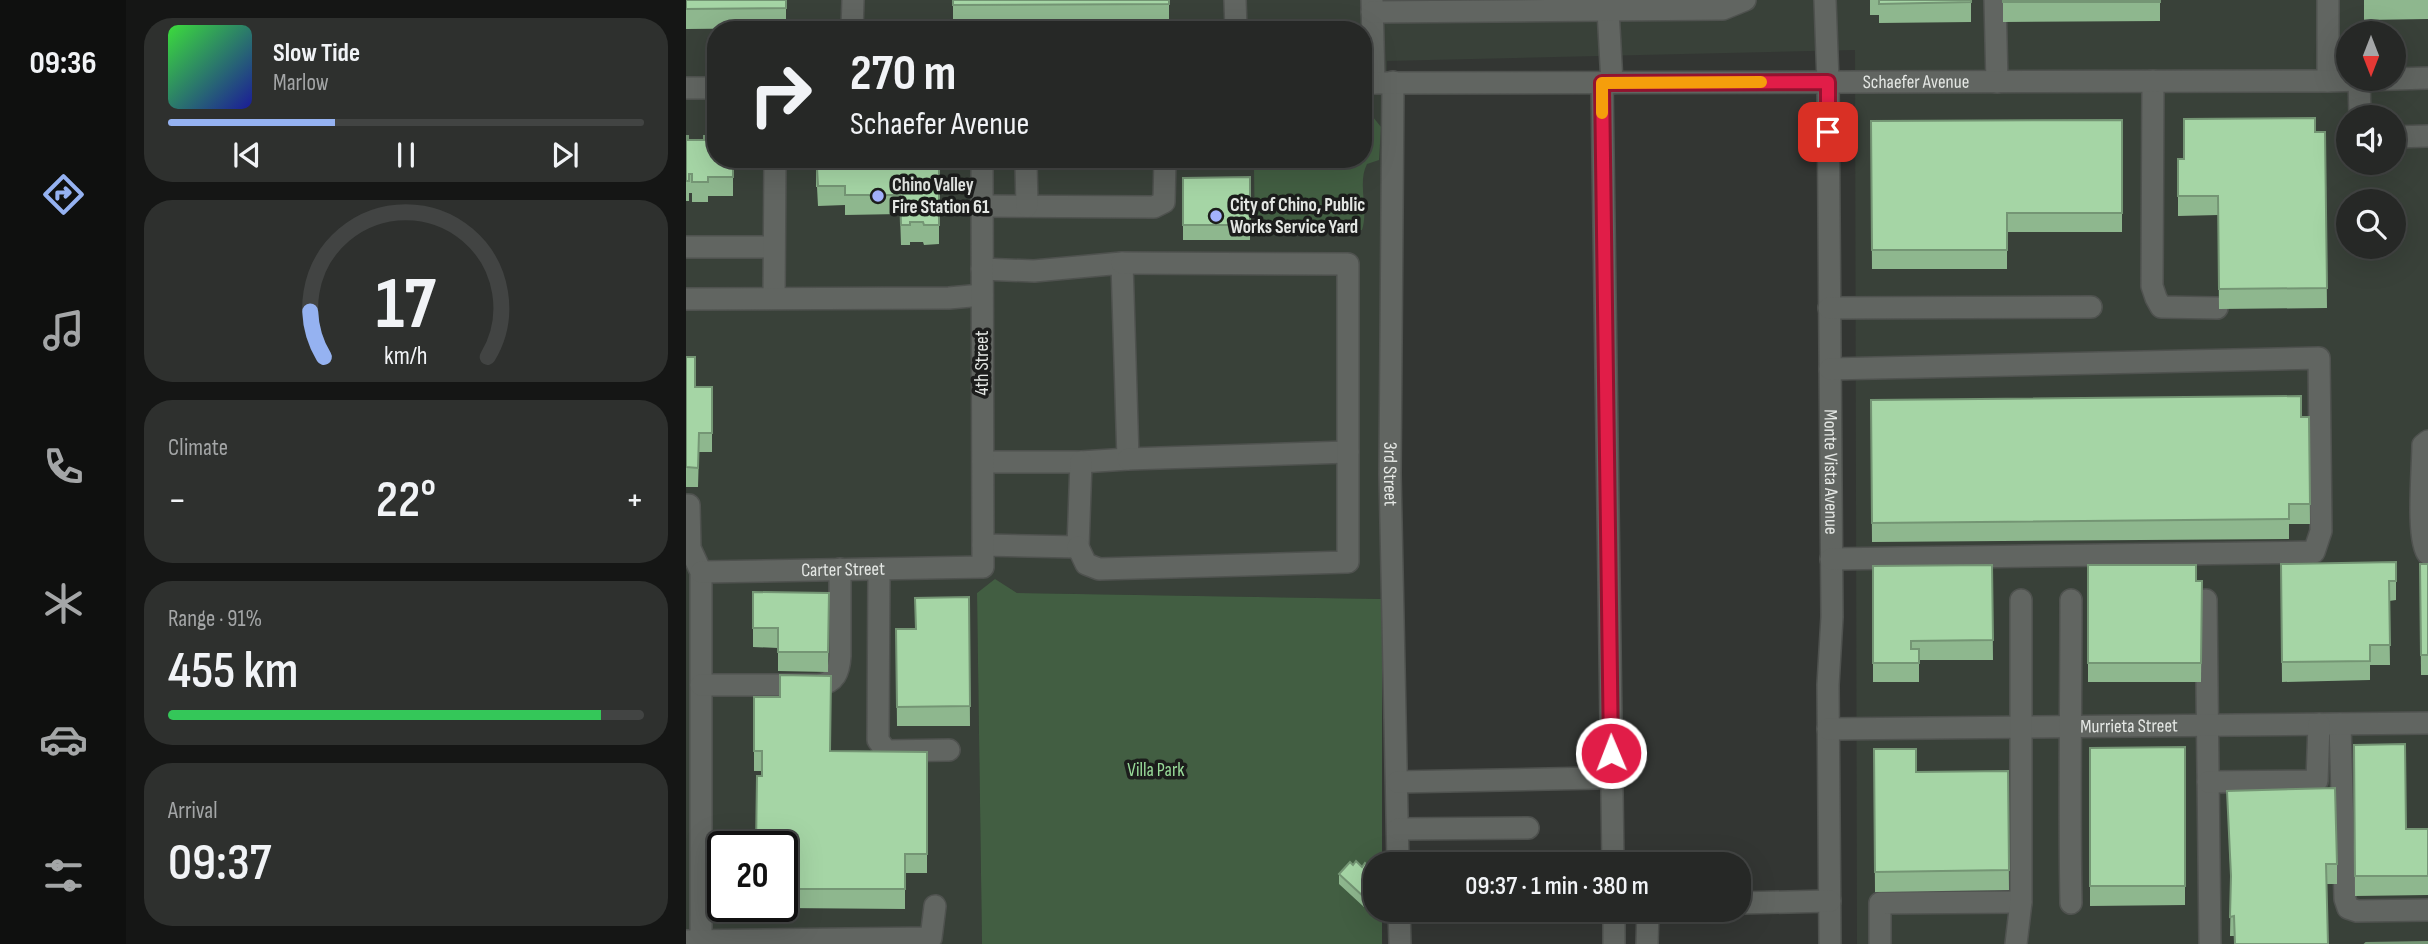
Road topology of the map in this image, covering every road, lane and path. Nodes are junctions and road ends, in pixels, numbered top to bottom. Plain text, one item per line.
1 (853, 0) edge
2 (1235, 0) edge
3 (1745, 0) edge
4 (1825, 0) edge
5 (1994, 0) edge
6 (2328, 0) edge
7 (1372, 6) edge
8 (1608, 10) junction
9 (852, 21) edge
10 (1236, 21) edge
11 (2428, 78) edge
12 (2406, 79) edge
13 (2153, 81) junction
14 (2328, 81) junction
15 (2336, 81) edge
16 (1828, 82) junction
17 (1997, 82) junction
18 (1377, 83) edge
19 (1607, 83) junction
20 (686, 88) edge
21 (707, 88) edge
22 (2428, 136) edge
23 (2406, 137) edge
24 (775, 168) edge
25 (982, 168) edge
26 (1026, 168) edge
27 (1165, 168) edge
28 (982, 206) junction
29 (1027, 206) junction
30 (686, 247) edge
31 (774, 247) junction
32 (1122, 263) junction
33 (982, 270) junction
34 (982, 295) junction
35 (774, 298) junction
36 (686, 299) edge
37 (2091, 307) dead end
38 (1829, 308) junction
39 (2217, 308) dead end
40 (1830, 369) junction
41 (2428, 441) edge
42 (1348, 453) junction
43 (1128, 459) junction
44 (983, 462) junction
45 (1081, 462) junction
46 (686, 505) edge
47 (1078, 547) junction
48 (2428, 554) edge
49 (983, 556) junction
50 (1831, 559) junction
51 (840, 569) junction
52 (879, 569) junction
53 (696, 586) edge
54 (2021, 600) dead end
55 (2071, 600) dead end
56 (2206, 600) dead end
57 (701, 685) junction
58 (2428, 723) edge
59 (2330, 724) junction
60 (2208, 725) junction
61 (2072, 726) junction
62 (2020, 727) junction
63 (1828, 729) junction
64 (949, 750) dead end
65 (1996, 772) edge
66 (2021, 772) junction
67 (1597, 778) dead end
68 (1397, 782) junction
69 (2208, 782) junction
70 (1528, 828) dead end
71 (1398, 830) junction
72 (1398, 852) edge
73 (1613, 852) edge
74 (1830, 901) junction
75 (2021, 902) junction
76 (1751, 903) edge
77 (2071, 903) dead end
78 (935, 906) dead end
79 (2428, 910) edge
80 (1399, 922) edge
81 (1614, 922) edge
82 (1648, 922) edge
83 (696, 942) edge
84 (1400, 944) edge
85 (1614, 944) edge
86 (1647, 944) edge
87 (1830, 944) edge
88 (1880, 944) edge
89 (2016, 944) edge
90 (2210, 944) edge

1 - 9 street
2 - 10 street
3 - 8 street
4 - 16 street, Monte Vista Avenue
5 - 17 street
6 - 14 street
7 - 8 street
7 - 18 street, 3rd Street
8 - 19 street
11 - 12 street, Schaefer Avenue
13 - 14 street, Schaefer Avenue
13 - 17 street, Schaefer Avenue
13 - 39 street
14 - 15 street, Schaefer Avenue
16 - 17 street, Schaefer Avenue
16 - 19 street, Schaefer Avenue
16 - 38 street, Monte Vista Avenue
18 - 19 street, Schaefer Avenue
18 - 68 street, 3rd Street
19 - 73 street
20 - 21 street
22 - 23 street
24 - 31 street
25 - 28 street, 4th Street
26 - 29 street
27 - 29 street
28 - 29 street
28 - 33 street, 4th Street
30 - 31 street
31 - 35 street
32 - 33 street
32 - 42 street
32 - 43 street
33 - 34 street, 4th Street
34 - 35 street
34 - 44 street, 4th Street
35 - 36 street
37 - 38 street
38 - 40 street, Monte Vista Avenue
40 - 50 street, Monte Vista Avenue
40 - 50 street
41 - 48 street
42 - 43 street
42 - 47 street
43 - 45 street
44 - 45 street
44 - 49 street, 4th Street
45 - 47 street
46 - 53 street
47 - 49 street, Carter Street
49 - 52 street, Carter Street
50 - 63 street, Monte Vista Avenue
51 - 52 street, Carter Street
51 - 53 street, Carter Street
51 - 57 street
52 - 64 street
53 - 57 street
54 - 62 street
55 - 61 street
56 - 60 street
57 - 83 street
58 - 59 street, Murrieta Street
59 - 60 street, Murrieta Street
59 - 69 street
59 - 79 street
60 - 61 street, Murrieta Street
60 - 69 street
61 - 62 street, Murrieta Street
61 - 77 street
62 - 63 street, Murrieta Street
62 - 66 street
63 - 74 street, Monte Vista Avenue
65 - 66 street
66 - 75 street
67 - 68 street
68 - 71 street, 3rd Street
69 - 90 street
70 - 71 street
71 - 72 street, 3rd Street
74 - 76 street
74 - 87 street, Monte Vista Avenue
75 - 88 street
75 - 89 street
78 - 83 street
80 - 84 street
81 - 85 street
82 - 86 street

